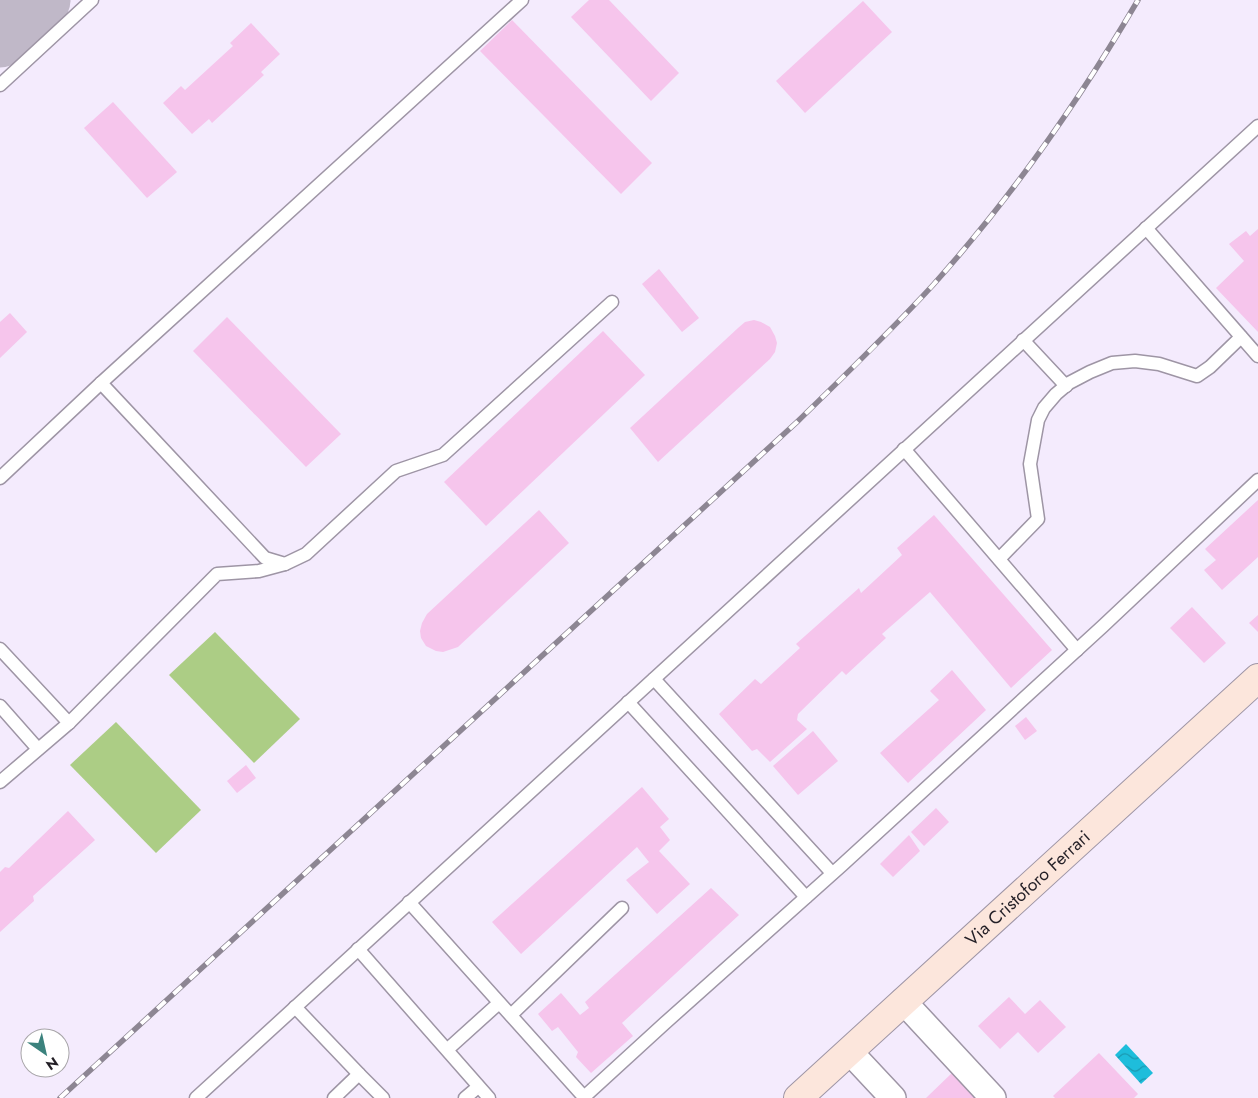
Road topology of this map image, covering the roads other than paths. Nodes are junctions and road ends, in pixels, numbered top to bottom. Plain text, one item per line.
1 (92, 0) edge
2 (522, 0) edge
3 (0, 85) edge
4 (1258, 126) edge
5 (1146, 228) junction
6 (612, 302) dead end
7 (1241, 337) junction
8 (1023, 340) junction
9 (1258, 356) edge
10 (101, 383) junction
11 (1066, 386) junction
12 (904, 449) junction
13 (0, 478) edge
14 (1258, 480) edge
15 (999, 560) junction
16 (285, 564) junction
17 (0, 649) edge
18 (1077, 650) junction
19 (1258, 678) edge
20 (654, 679) junction
21 (628, 702) junction
22 (0, 706) edge
23 (69, 722) junction
24 (38, 749) junction
25 (0, 782) edge
26 (832, 873) junction
27 (806, 897) junction
28 (409, 902) junction
29 (622, 908) dead end
30 (358, 949) junction
31 (903, 1001) junction
32 (499, 1003) junction
33 (295, 1007) junction
34 (511, 1015) junction
35 (448, 1049) junction
36 (849, 1050) junction
37 (359, 1074) junction
38 (478, 1086) junction
39 (196, 1098) edge
40 (334, 1098) edge
41 (383, 1098) edge
42 (465, 1098) edge
43 (489, 1098) edge
44 (584, 1098) edge
45 (798, 1098) edge
46 (893, 1098) edge
47 (993, 1098) edge

1 - 3 lane
2 - 10 lane
4 - 5 lane
5 - 7 lane
5 - 8 lane
6 - 16 lane
7 - 9 lane
7 - 11 lane
8 - 11 lane
8 - 12 lane
10 - 13 lane
10 - 16 lane
11 - 15 lane
12 - 15 lane
12 - 20 lane
14 - 18 lane
15 - 18 lane
16 - 23 lane
17 - 23 lane
18 - 26 lane
19 - 31 main road, Via Cristoforo Ferrari
20 - 21 lane
20 - 26 lane
21 - 27 lane
21 - 28 lane
22 - 24 lane
23 - 24 lane
24 - 25 lane
26 - 27 lane
27 - 44 lane
28 - 30 lane
28 - 32 lane
29 - 34 lane
30 - 33 lane
30 - 35 lane
31 - 36 main road, Via Cristoforo Ferrari
31 - 47 street
32 - 34 lane
32 - 35 lane
33 - 37 lane
33 - 39 lane
34 - 44 lane
35 - 38 lane
36 - 45 main road, Via Cristoforo Ferrari
36 - 46 street
37 - 40 lane
37 - 41 lane
38 - 42 lane
38 - 43 lane

